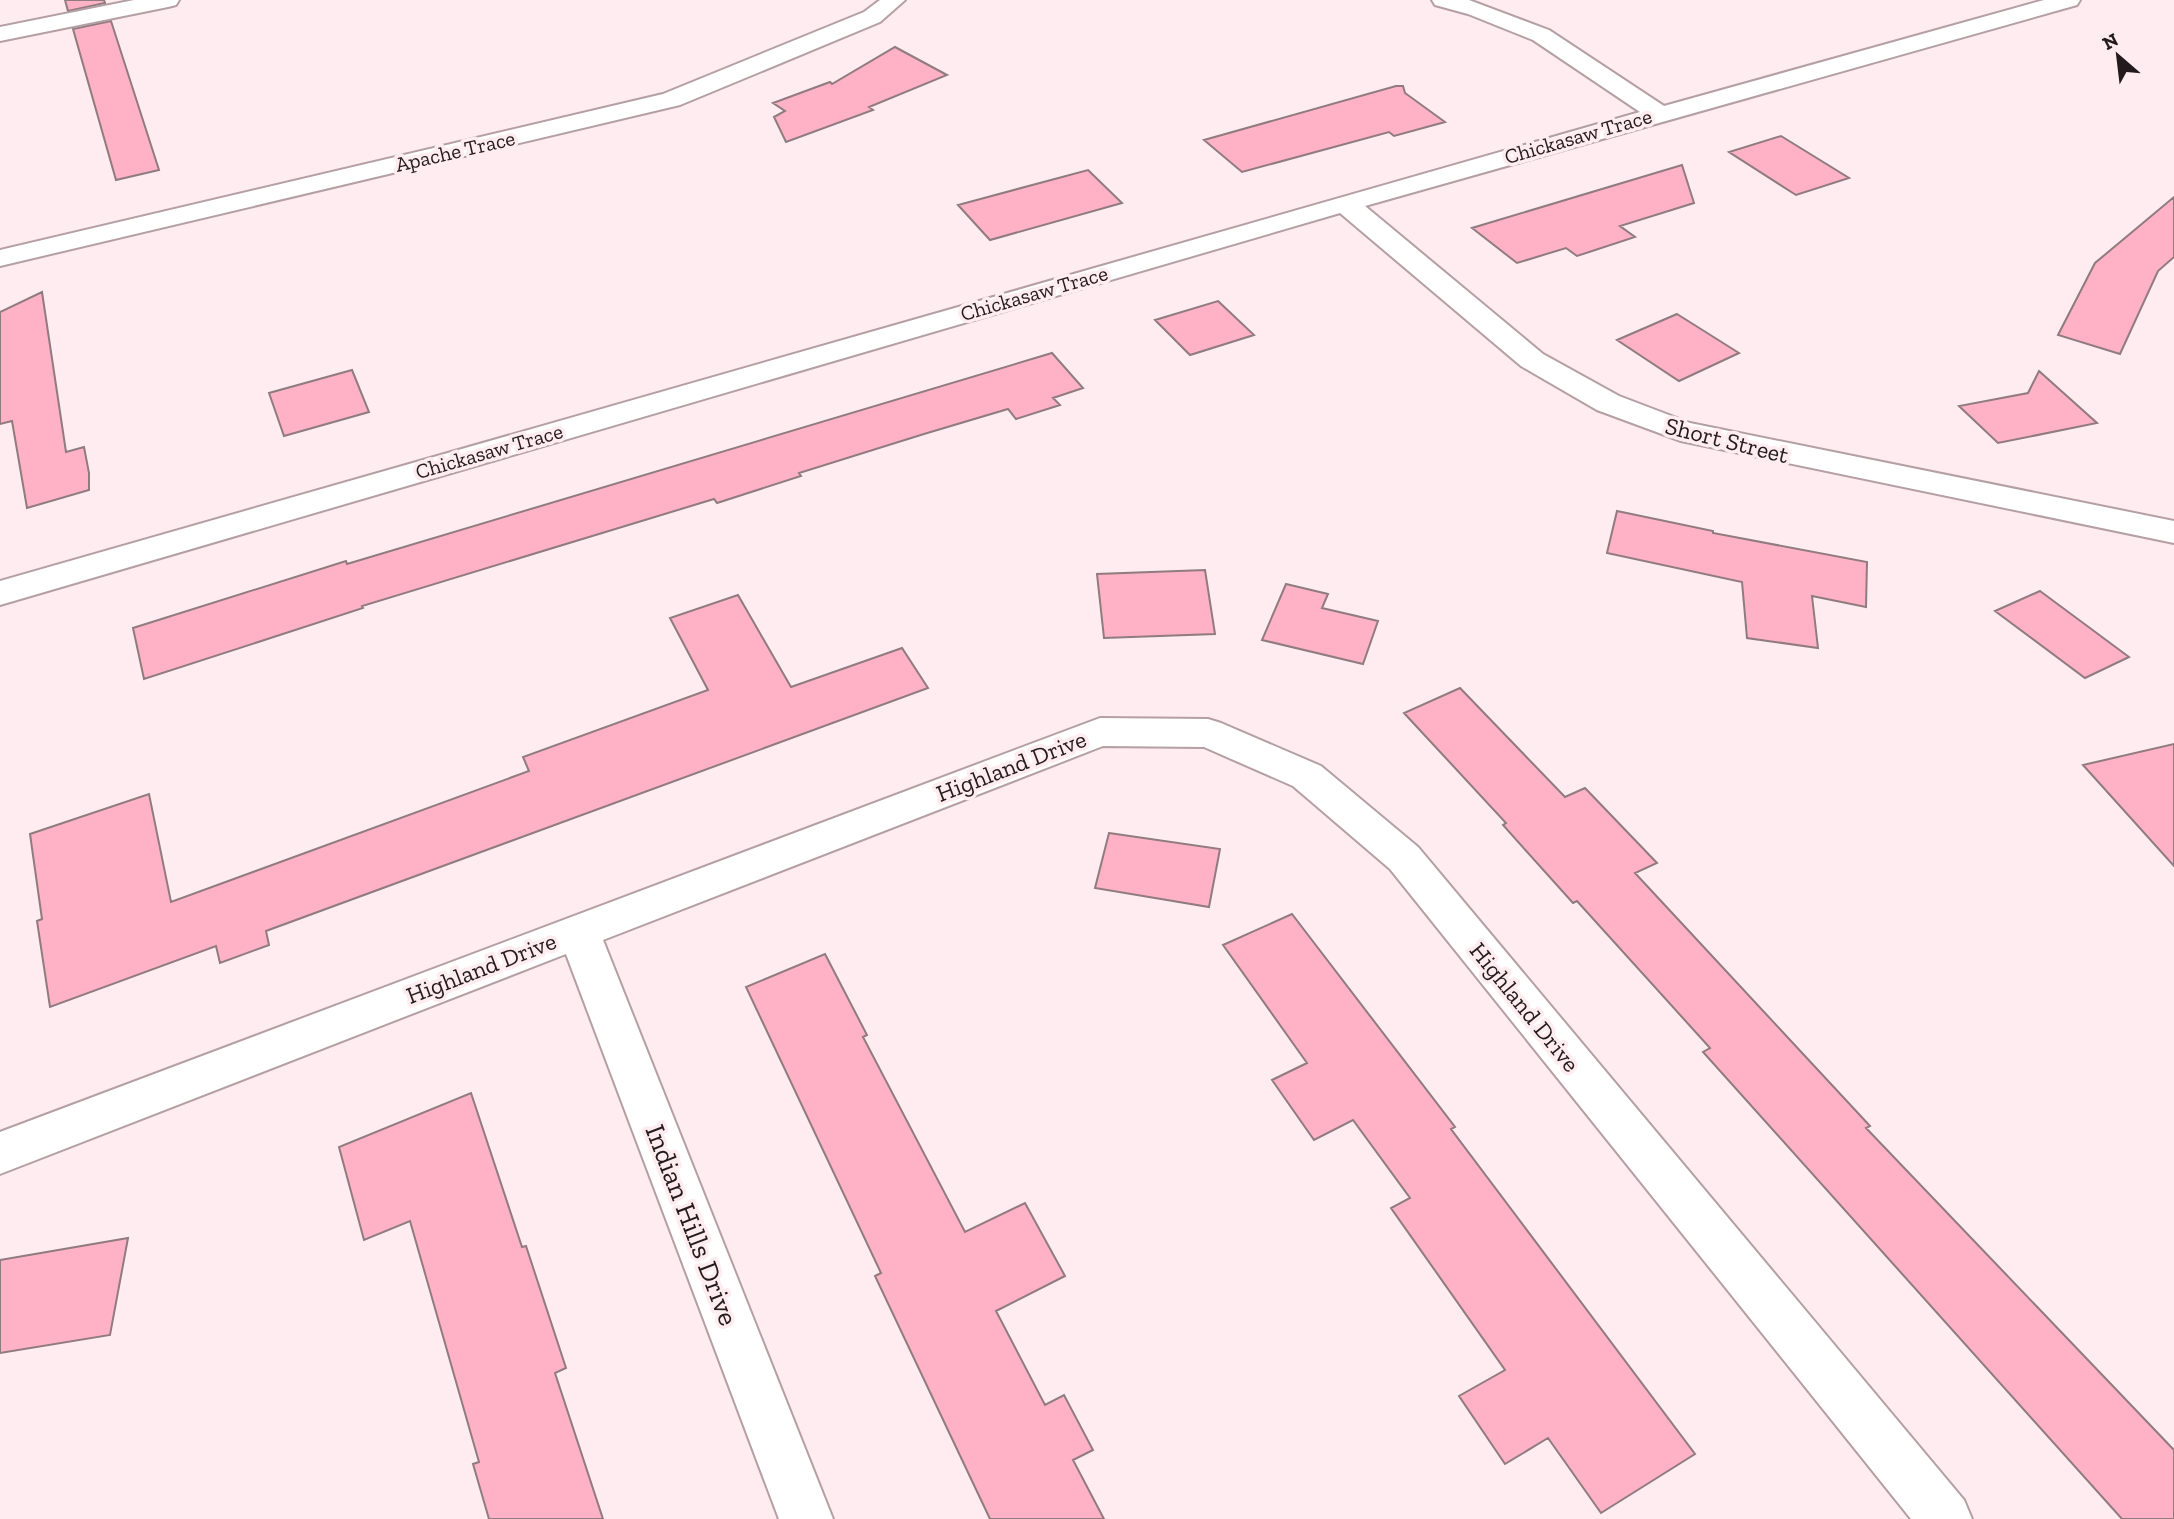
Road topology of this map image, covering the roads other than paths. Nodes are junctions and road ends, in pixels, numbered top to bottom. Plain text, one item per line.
1 (168, 0) edge
2 (894, 0) edge
3 (1443, 0) edge
4 (2069, 0) edge
5 (0, 34) edge
6 (1658, 113) junction
7 (1345, 203) junction
8 (0, 258) edge
9 (2174, 532) edge
10 (0, 593) edge
11 (578, 930) junction
12 (0, 1153) edge
13 (806, 1519) edge
14 (1945, 1519) edge

1 - 5 street
2 - 8 street, Apache Trace
3 - 6 street
4 - 6 street, Chickasaw Trace
6 - 7 street, Chickasaw Trace
7 - 9 street, Short Street
7 - 10 street, Chickasaw Trace
11 - 12 street, Highland Drive
11 - 13 street, Indian Hills Drive
11 - 14 street, Highland Drive

